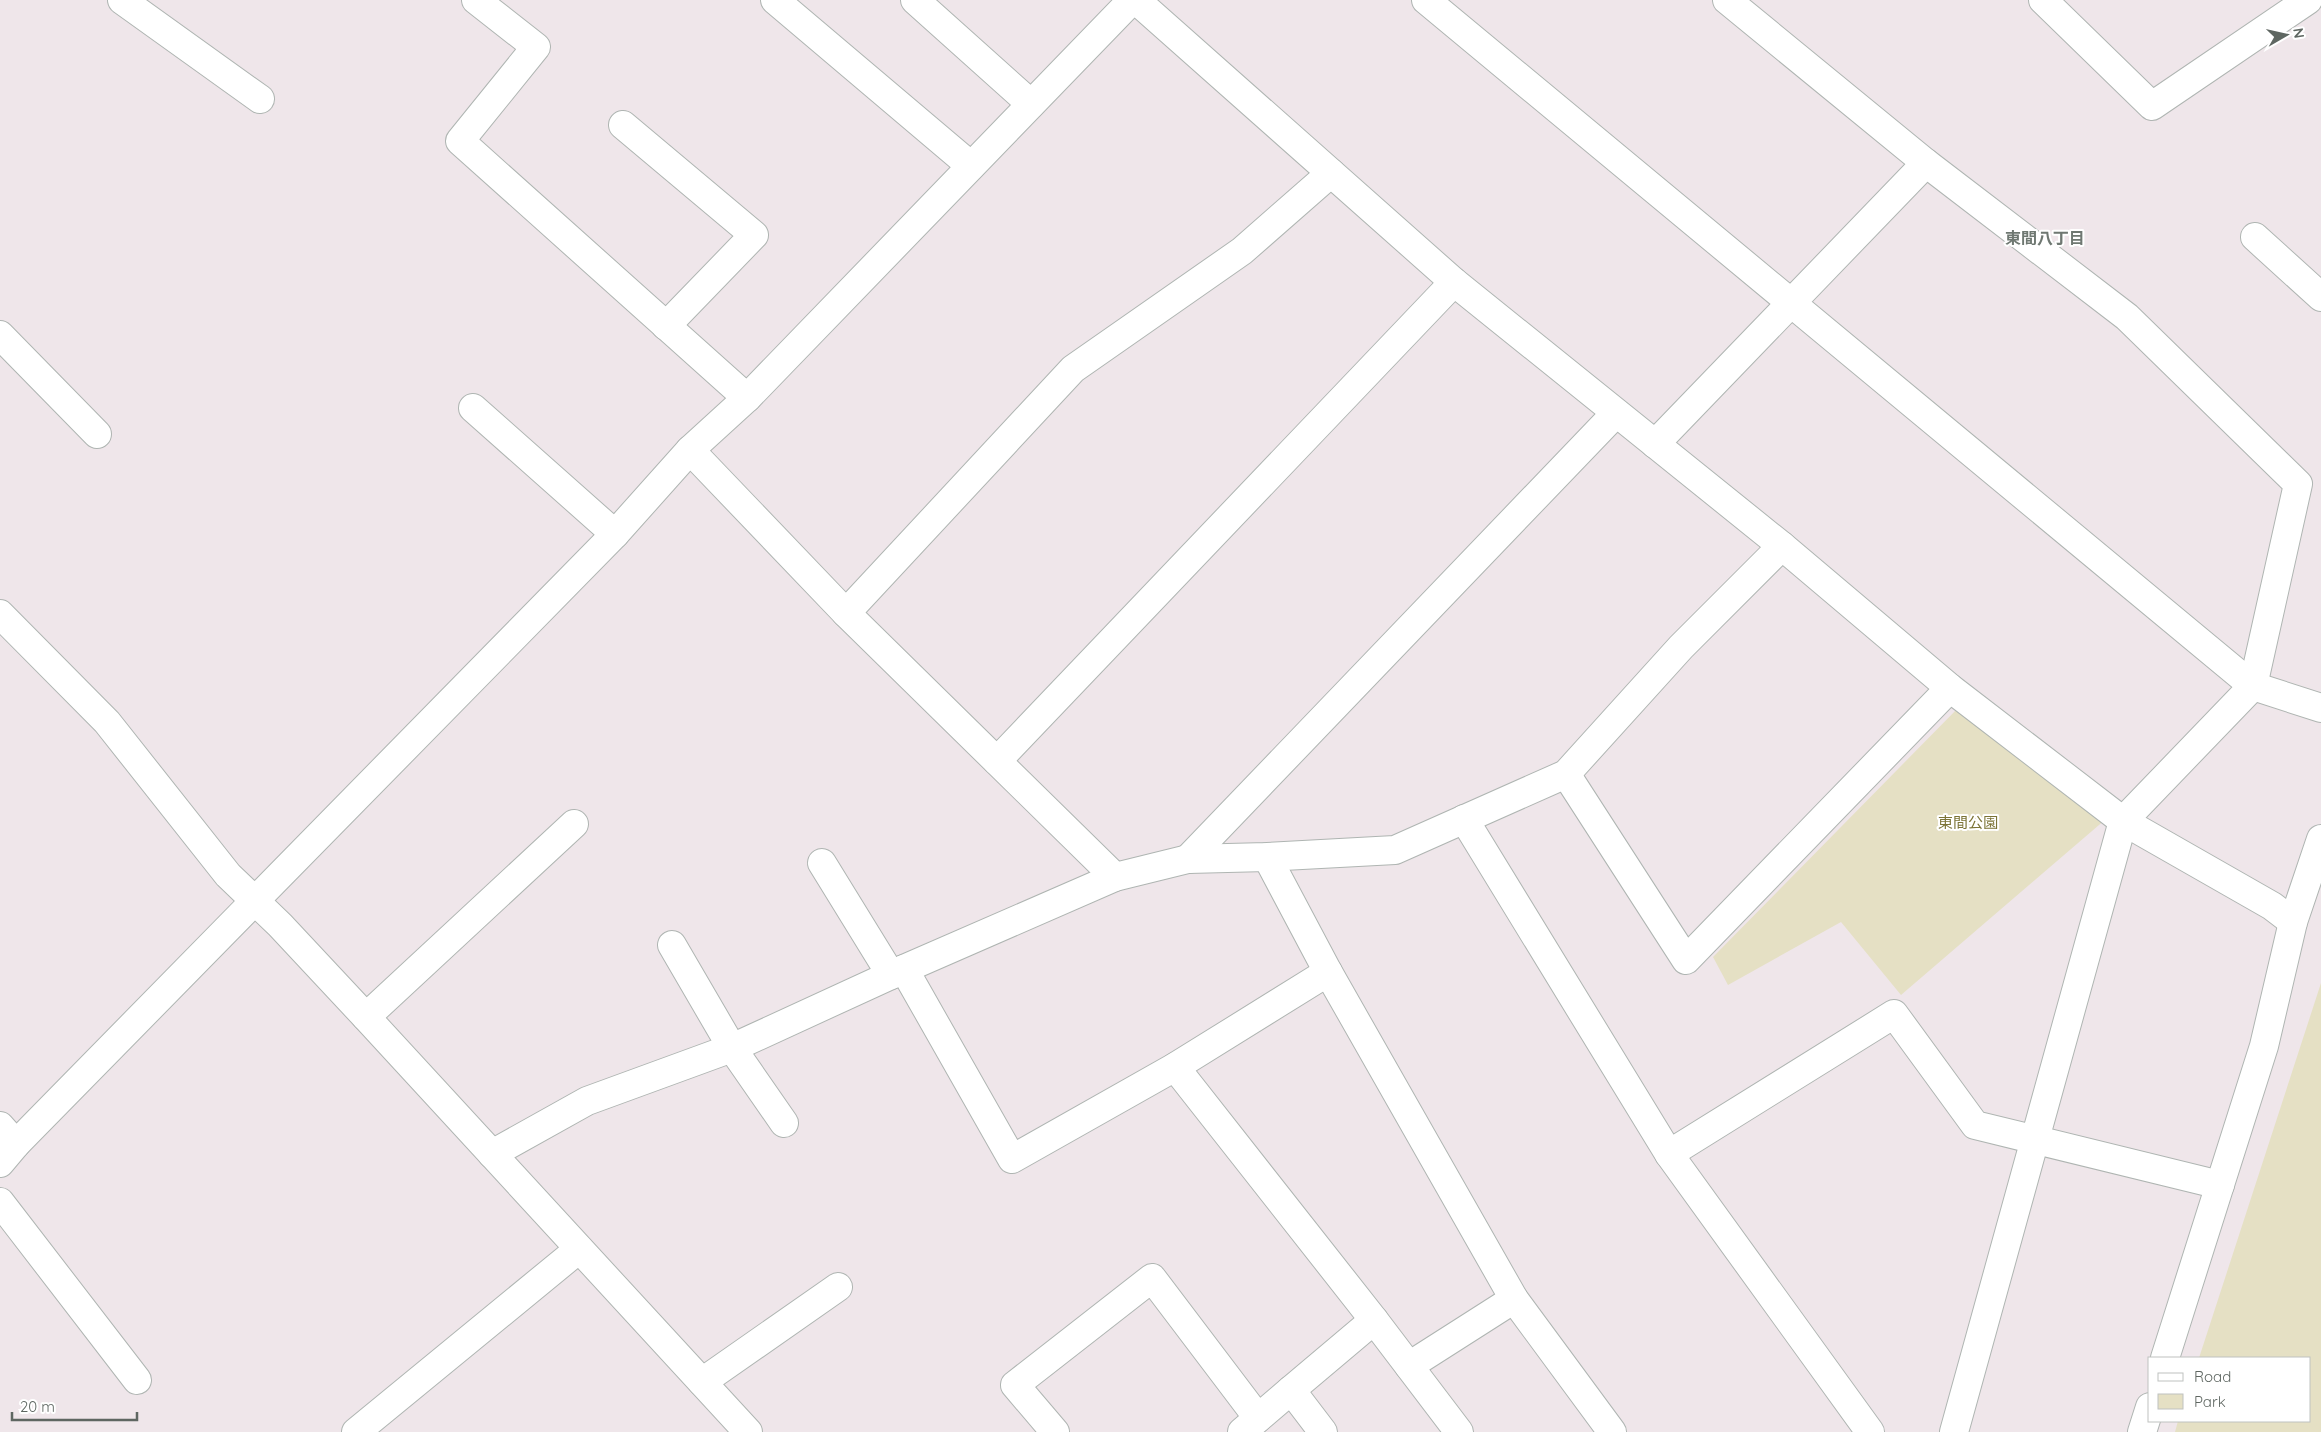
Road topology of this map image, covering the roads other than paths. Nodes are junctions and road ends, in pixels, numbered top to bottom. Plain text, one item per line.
1 (122, 0) edge
2 (476, 0) edge
3 (775, 0) edge
4 (915, 0) edge
5 (1426, 0) edge
6 (1727, 0) edge
7 (2043, 0) edge
8 (2308, 0) edge
9 (1123, 3) edge
10 (260, 99) dead end
11 (1031, 104) junction
12 (623, 125) dead end
13 (1926, 162) junction
14 (972, 166) junction
15 (1331, 173) junction
16 (2255, 237) dead end
17 (1454, 282) junction
18 (2321, 297) edge
19 (1790, 303) junction
20 (666, 326) junction
21 (0, 335) edge
22 (747, 398) junction
23 (473, 408) dead end
24 (1616, 413) junction
25 (97, 434) dead end
26 (1655, 444) junction
27 (690, 450) junction
28 (615, 534) junction
29 (1782, 546) junction
30 (846, 613) junction
31 (0, 614) edge
32 (2253, 686) junction
33 (1950, 688) junction
34 (2321, 708) edge
35 (997, 761) junction
36 (1566, 774) junction
37 (1464, 819) junction
38 (2123, 821) junction
39 (574, 824) dead end
40 (2321, 838) edge
41 (1267, 857) junction
42 (1188, 859) junction
43 (822, 863) dead end
44 (1115, 877) junction
45 (255, 901) junction
46 (2293, 922) junction
47 (672, 945) dead end
48 (897, 972) junction
49 (1328, 972) junction
50 (366, 1016) junction
51 (732, 1048) junction
52 (1175, 1067) junction
53 (784, 1123) dead end
54 (2036, 1141) junction
55 (5, 1144) edge
56 (492, 1154) junction
57 (1668, 1154) junction
58 (2220, 1185) junction
59 (0, 1202) edge
60 (579, 1249) junction
61 (838, 1287) dead end
62 (1514, 1299) junction
63 (1374, 1320) junction
64 (2165, 1357) edge
65 (1409, 1366) junction
66 (137, 1380) dead end
67 (702, 1382) junction
68 (1291, 1390) junction
69 (2148, 1413) edge
70 (1250, 1425) edge
71 (356, 1432) edge
72 (748, 1432) edge
73 (1055, 1432) edge
74 (1323, 1432) edge
75 (1459, 1432) edge
76 (1612, 1432) edge
77 (1870, 1432) edge
78 (1954, 1432) edge
79 (2142, 1432) edge

1 - 10 street
2 - 20 street
3 - 14 street
4 - 11 street
5 - 19 street
6 - 13 street
7 - 8 street
9 - 11 street
9 - 15 street
11 - 14 street
12 - 20 street
13 - 19 street
13 - 32 street
14 - 22 street
15 - 17 street
15 - 30 street
16 - 18 street
17 - 24 street
17 - 35 street
19 - 26 street
19 - 32 street
20 - 22 street
21 - 25 street
22 - 27 street
23 - 28 street
24 - 26 street
24 - 42 street
26 - 29 street
27 - 28 street
27 - 30 street
28 - 45 street
29 - 33 street
29 - 36 street
30 - 35 street
31 - 45 street
32 - 34 street
32 - 38 street
33 - 36 street
33 - 38 street
35 - 44 street
36 - 37 street
37 - 41 street
37 - 57 street
38 - 46 street
38 - 54 street
39 - 50 street
40 - 46 street
41 - 42 street
41 - 49 street
42 - 44 street
43 - 48 street
44 - 48 street
45 - 50 street
45 - 55 street
46 - 58 street
47 - 51 street
48 - 51 street
48 - 52 street
49 - 52 street
49 - 62 street
50 - 56 street
51 - 53 street
51 - 56 street
52 - 63 street
54 - 57 street
54 - 58 street
54 - 78 street
56 - 60 street
57 - 77 street
58 - 64 street
59 - 66 street
60 - 67 street
60 - 71 street
61 - 67 street
62 - 65 street
62 - 76 street
63 - 65 street
63 - 68 street
65 - 75 street
67 - 72 street
68 - 70 street
68 - 74 street
69 - 79 street
70 - 73 street

